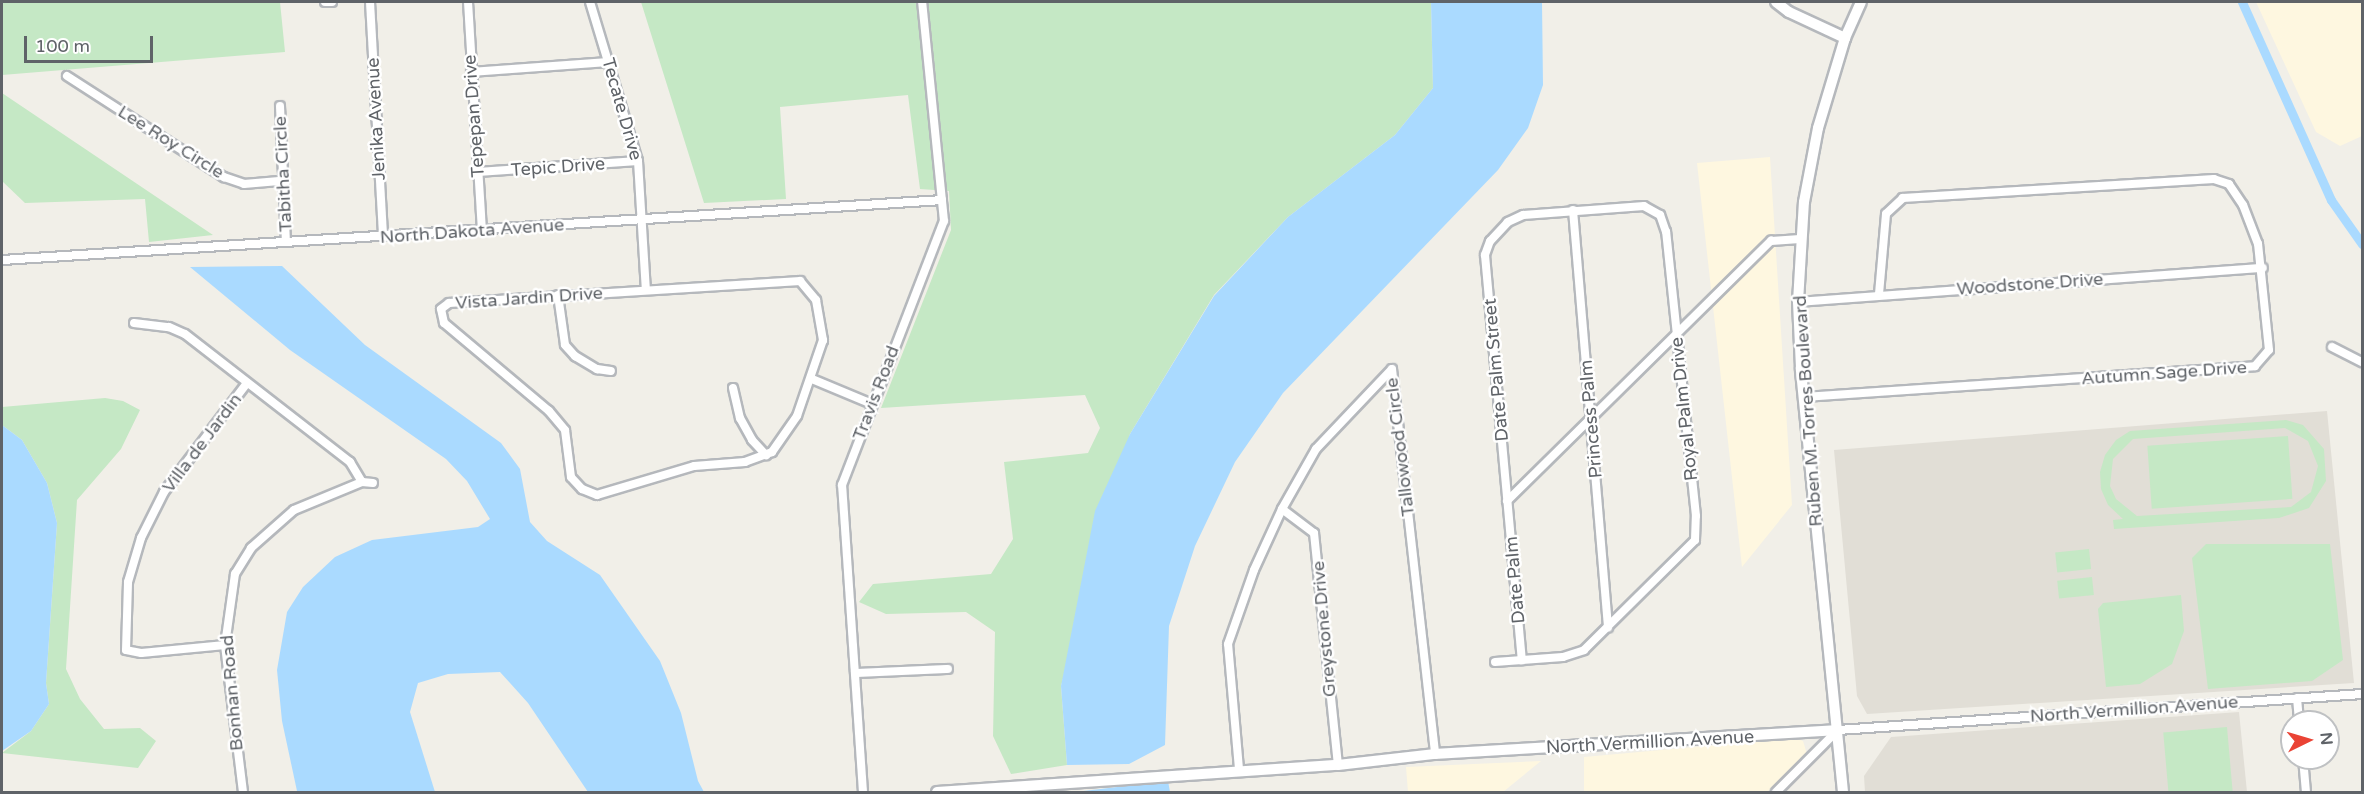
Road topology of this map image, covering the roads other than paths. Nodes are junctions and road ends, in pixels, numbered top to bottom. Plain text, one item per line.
1 (325, 2) edge
2 (332, 2) edge
3 (369, 2) edge
4 (468, 2) edge
5 (590, 2) edge
6 (922, 2) edge
7 (1776, 2) edge
8 (1861, 2) edge
9 (1845, 38) junction
10 (608, 62) junction
11 (471, 72) junction
12 (67, 76) dead end
13 (280, 106) dead end
14 (638, 161) junction
15 (478, 172) junction
16 (282, 181) junction
17 (942, 200) junction
18 (1574, 210) junction
19 (644, 220) junction
20 (482, 230) junction
21 (383, 237) junction
22 (1800, 239) junction
23 (1490, 241) joint
24 (286, 242) junction
25 (2, 260) edge
26 (2263, 268) junction
27 (646, 290) junction
28 (1879, 294) junction
29 (558, 295) junction
30 (1798, 302) junction
31 (134, 324) dead end
32 (1677, 334) junction
33 (2332, 347) dead end
34 (2362, 362) edge
35 (611, 371) dead end
36 (812, 379) junction
37 (246, 383) junction
38 (733, 388) dead end
39 (1804, 397) junction
40 (872, 404) junction
41 (1591, 419) junction
42 (766, 455) junction
43 (362, 482) junction
44 (373, 483) dead end
45 (1508, 501) junction
46 (1282, 509) junction
47 (1608, 628) junction
48 (225, 645) junction
49 (1522, 660) junction
50 (1495, 662) dead end
51 (948, 669) dead end
52 (855, 673) junction
53 (2362, 694) edge
54 (2297, 698) junction
55 (2298, 710) edge
56 (1838, 730) junction
57 (1435, 754) junction
58 (1338, 765) junction
59 (1239, 769) junction
60 (2304, 770) edge
61 (243, 792) edge
62 (863, 792) edge
63 (937, 792) edge
64 (1776, 792) edge
65 (1843, 792) edge
66 (2306, 792) edge

1 - 2 street
3 - 21 street, Jenika Avenue
4 - 11 street, Tepepan Drive
5 - 10 street, Tecate Drive
6 - 17 street, Travis Road
7 - 9 street
8 - 9 street, Ruben M. Torres Boulevard
9 - 22 street, Ruben M. Torres Boulevard
10 - 11 street
10 - 14 street, Tecate Drive
11 - 15 street, Tepepan Drive
12 - 16 street, Lee Roy Circle
13 - 16 street, Tabitha Circle
14 - 15 street, Tepic Drive
14 - 19 street, Tecate Drive
15 - 20 street, Tepepan Drive
16 - 24 street, Tabitha Circle
17 - 19 street, North Dakota Avenue
17 - 40 street, Travis Road
18 - 23 street, Royal Palm Drive
18 - 32 street, Royal Palm Drive
18 - 41 street, Princess Palm
19 - 20 street, North Dakota Avenue
19 - 27 street, Tecate Drive
20 - 21 street, North Dakota Avenue
21 - 24 street, North Dakota Avenue
22 - 30 street, Ruben M. Torres Boulevard
22 - 32 street
23 - 45 street, Date Palm Street
24 - 25 street, North Dakota Avenue
26 - 28 street, Woodstone Drive
26 - 28 street, Autumn Sage Drive
26 - 39 street, Autumn Sage Drive
27 - 29 street, Vista Jardin Drive
27 - 36 street, Vista Jardin Drive
28 - 30 street, Woodstone Drive
29 - 35 street
29 - 42 street, Vista Jardin Drive
30 - 39 street, Ruben M. Torres Boulevard
31 - 37 street
32 - 41 street
32 - 47 street, Royal Palm Drive
33 - 34 street
36 - 40 street
36 - 42 street, Vista Jardin Drive
37 - 43 street
37 - 48 street, Villa de Jardin
38 - 42 street
39 - 56 street, Ruben M. Torres Boulevard
40 - 52 street, Travis Road
41 - 45 street
41 - 47 street, Princess Palm
43 - 44 street, Bonhan Road
43 - 48 street, Bonhan Road
45 - 49 street, Date Palm
46 - 57 street, Tallowood Circle
46 - 58 street, Greystone Drive
46 - 59 street, Tallowood Circle
47 - 49 street, Royal Palm Drive
48 - 61 street, Bonhan Road
49 - 50 street, Royal Palm Drive
51 - 52 street
52 - 62 street, Travis Road
53 - 54 street, North Vermillion Avenue
54 - 55 street
54 - 56 street, North Vermillion Avenue
56 - 57 street, North Vermillion Avenue
56 - 64 street
56 - 65 street, Ruben M. Torres Boulevard
57 - 58 street, North Vermillion Avenue
58 - 59 street, North Vermillion Avenue
59 - 63 street, North Vermillion Avenue
60 - 66 street

